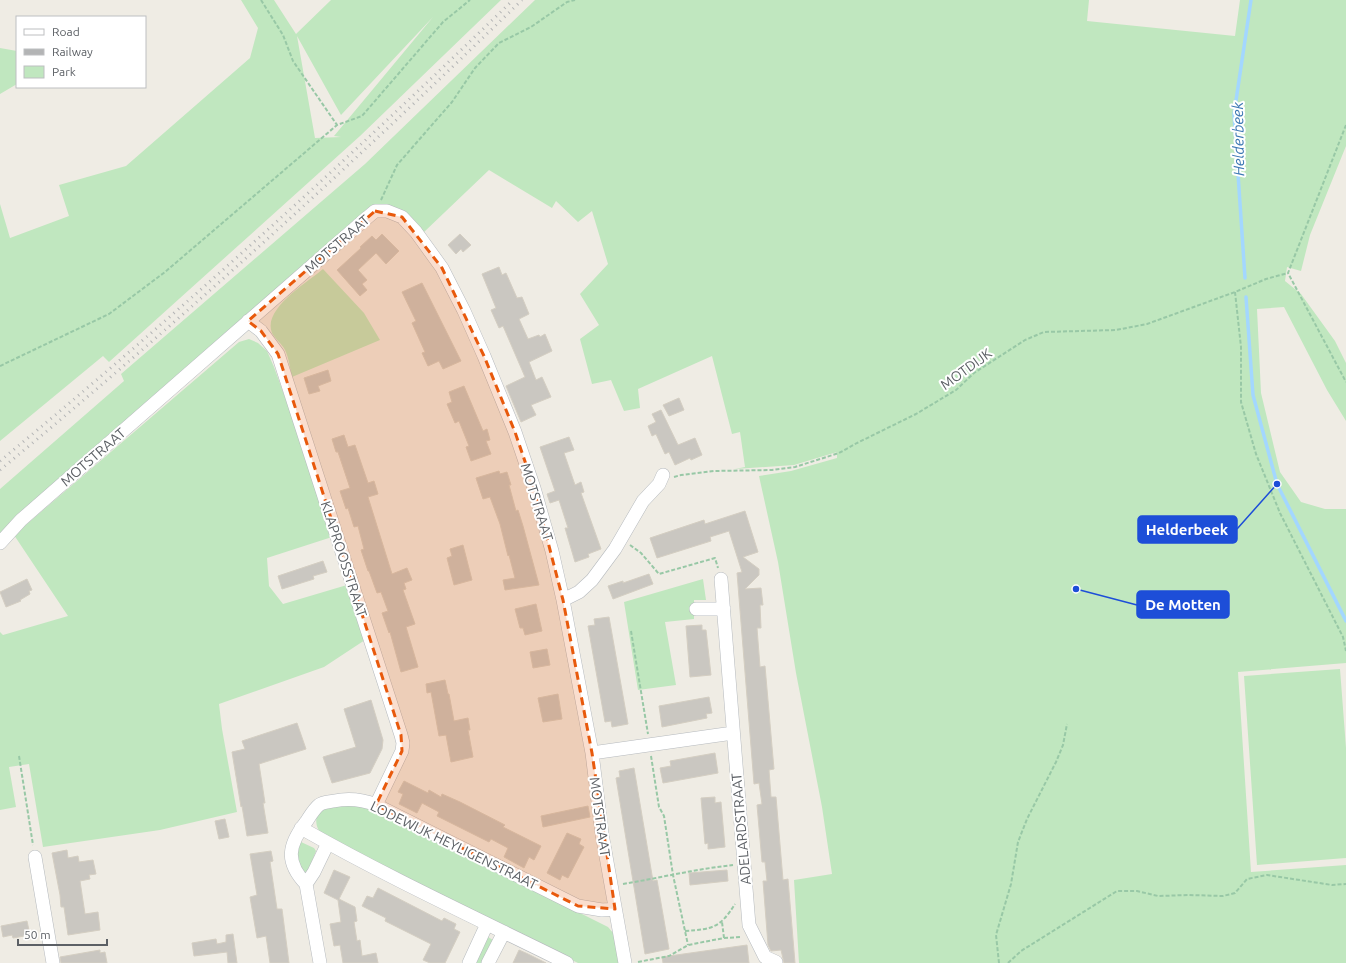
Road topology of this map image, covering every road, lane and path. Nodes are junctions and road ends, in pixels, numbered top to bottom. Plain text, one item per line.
1 (261, 0) edge
2 (470, 0) edge
3 (574, 0) edge
4 (337, 125) junction
5 (1346, 125) edge
6 (375, 211) junction
7 (1288, 273) junction
8 (1235, 292) junction
9 (248, 321) junction
10 (0, 366) edge
11 (1346, 382) edge
12 (661, 479) joint
13 (620, 540) junction
14 (0, 542) edge
15 (721, 579) joint
16 (563, 600) junction
17 (696, 609) dead end
18 (724, 609) junction
19 (632, 631) dead end
20 (1346, 651) edge
21 (1067, 724) dead end
22 (733, 733) junction
23 (650, 745) junction
24 (592, 753) junction
25 (19, 756) dead end
26 (376, 805) junction
27 (301, 828) junction
28 (328, 843) junction
29 (35, 857) joint
30 (744, 864) junction
31 (673, 876) junction
32 (306, 884) junction
33 (1346, 884) edge
34 (746, 885) junction
35 (611, 886) junction
36 (615, 909) junction
37 (722, 922) junction
38 (487, 924) junction
39 (685, 931) junction
40 (504, 932) junction
41 (688, 945) junction
42 (632, 962) edge
43 (776, 962) edge
44 (53, 963) edge
45 (320, 963) edge
46 (469, 963) edge
47 (488, 963) edge
48 (567, 963) edge
49 (999, 963) edge
50 (1008, 963) edge

1 - 4 path
2 - 4 path
3 - 6 path
4 - 10 path
5 - 7 path
6 - 9 street, MOTSTRAAT
6 - 16 street, MOTSTRAAT
7 - 8 path, MOTDIJK
7 - 11 path
8 - 12 path, MOTDIJK
8 - 20 path
9 - 14 street, MOTSTRAAT
9 - 26 street, KLAPROOSSTRAAT
12 - 13 street
13 - 15 path
13 - 16 street
15 - 18 street, ADELARDSTRAAT
16 - 24 street, MOTSTRAAT
17 - 18 street
18 - 22 street, ADELARDSTRAAT
19 - 23 path
21 - 49 path
22 - 23 street
22 - 30 street, ADELARDSTRAAT
23 - 24 street
23 - 31 path
24 - 35 street, MOTSTRAAT
25 - 29 path
26 - 27 street, LODEWIJK HEYLIGENSTRAAT
26 - 36 street, LODEWIJK HEYLIGENSTRAAT
27 - 28 street
27 - 32 street, LODEWIJK HEYLIGENSTRAAT
28 - 32 street
28 - 38 street
29 - 44 street
30 - 31 path
30 - 34 street, ADELARDSTRAAT
31 - 35 path
31 - 39 path
32 - 45 street
33 - 50 path
34 - 37 path
34 - 43 street, ADELARDSTRAAT
35 - 36 street, MOTSTRAAT
36 - 42 street, MOTSTRAAT
37 - 39 path
37 - 41 path
38 - 40 street
38 - 46 street
39 - 41 path
40 - 47 street
40 - 48 street
41 - 42 path

